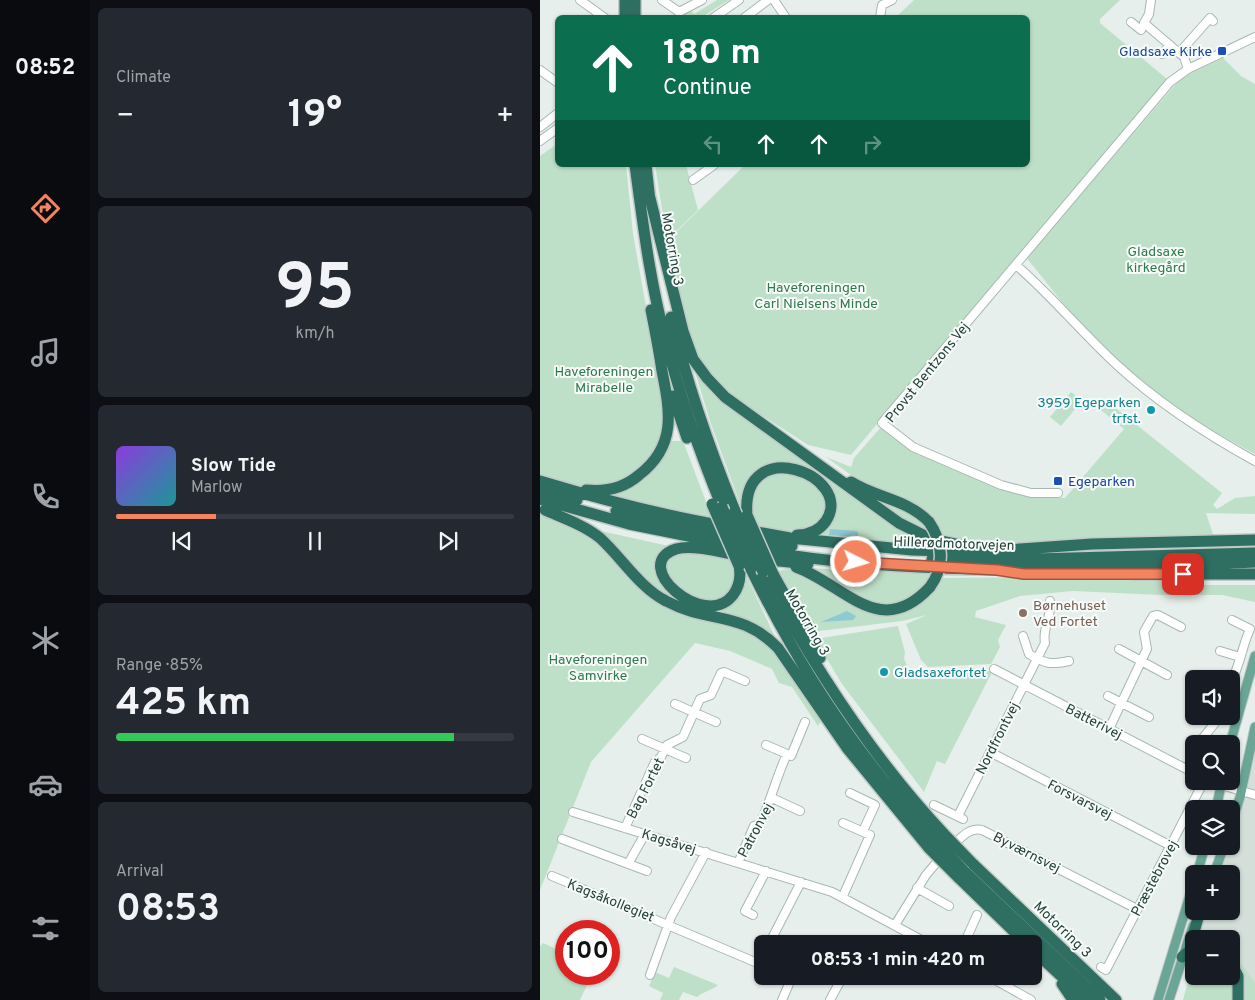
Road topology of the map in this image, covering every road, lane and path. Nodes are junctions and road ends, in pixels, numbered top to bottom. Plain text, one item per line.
1 (580, 0) edge
2 (625, 0) edge
3 (635, 0) edge
4 (662, 0) edge
5 (701, 0) edge
6 (740, 0) edge
7 (768, 0) edge
8 (774, 0) edge
9 (892, 0) edge
10 (1151, 0) edge
11 (601, 15) edge
12 (626, 15) edge
13 (635, 15) edge
14 (718, 15) edge
15 (748, 15) edge
16 (784, 15) edge
17 (880, 15) edge
18 (1213, 21) dead end
19 (1131, 22) dead end
20 (1141, 27) junction
21 (1255, 37) edge
22 (1170, 45) junction
23 (1179, 53) junction
24 (1162, 54) dead end
25 (1188, 69) junction
26 (540, 70) edge
27 (555, 80) edge
28 (555, 115) edge
29 (540, 127) edge
30 (555, 130) edge
31 (540, 141) edge
32 (635, 167) edge
33 (646, 167) edge
34 (711, 167) edge
35 (693, 180) dead end
36 (649, 194) junction
37 (645, 242) junction
38 (1016, 265) junction
39 (657, 344) junction
40 (784, 439) junction
41 (1255, 461) edge
42 (540, 481) edge
43 (562, 488) junction
44 (540, 490) edge
45 (1058, 493) dead end
46 (717, 505) junction
47 (542, 506) edge
48 (775, 535) junction
49 (1255, 540) edge
50 (1065, 547) junction
51 (999, 549) junction
52 (706, 550) junction
53 (1255, 553) edge
54 (1188, 555) junction
55 (1255, 562) edge
56 (785, 563) junction
57 (890, 566) junction
58 (997, 570) junction
59 (768, 573) junction
60 (1255, 574) edge
61 (1050, 601) dead end
62 (768, 604) junction
63 (1232, 620) dead end
64 (1181, 627) dead end
65 (1024, 636) dead end
66 (1119, 649) dead end
67 (1220, 651) dead end
68 (1255, 656) edge
69 (1240, 657) junction
70 (1037, 659) junction
71 (1069, 661) dead end
72 (1141, 661) junction
73 (994, 669) dead end
74 (1237, 670) edge
75 (1167, 675) dead end
76 (745, 681) dead end
77 (1024, 685) junction
78 (812, 696) junction
79 (1108, 696) dead end
80 (1123, 703) junction
81 (675, 704) dead end
82 (694, 712) junction
83 (1148, 717) dead end
84 (716, 722) dead end
85 (805, 722) dead end
86 (1215, 725) edge
87 (1255, 727) edge
88 (1110, 729) junction
89 (1204, 735) edge
90 (1233, 735) edge
91 (642, 739) dead end
92 (766, 745) dead end
93 (665, 749) junction
94 (990, 752) junction
95 (787, 754) junction
96 (686, 758) dead end
97 (1185, 768) edge
98 (1199, 790) edge
99 (1242, 791) junction
100 (850, 793) dead end
101 (1255, 794) edge
102 (772, 798) junction
103 (1239, 800) edge
104 (934, 805) dead end
105 (800, 811) dead end
106 (573, 812) dead end
107 (843, 823) dead end
108 (626, 828) junction
109 (863, 832) junction
110 (645, 834) junction
111 (562, 839) dead end
112 (936, 841) junction
113 (1171, 846) junction
114 (706, 852) junction
115 (738, 863) junction
116 (628, 864) junction
117 (647, 871) dead end
118 (766, 871) junction
119 (965, 871) junction
120 (552, 876) dead end
121 (801, 882) junction
122 (917, 888) junction
123 (843, 896) junction
124 (949, 906) dead end
125 (1137, 909) junction
126 (1185, 912) edge
127 (753, 915) dead end
128 (977, 915) dead end
129 (1196, 920) edge
130 (670, 924) junction
131 (895, 925) junction
132 (774, 935) edge
133 (913, 935) edge
134 (968, 935) edge
135 (1018, 935) edge
136 (1050, 937) junction
137 (1185, 955) edge
138 (1182, 958) junction
139 (1042, 959) edge
140 (754, 961) edge
141 (1042, 961) edge
142 (1101, 967) dead end
143 (650, 975) dead end
144 (789, 985) edge
145 (838, 985) edge
146 (1004, 985) edge
147 (1238, 985) edge
148 (782, 1000) edge
149 (830, 1000) edge
150 (1032, 1000) edge
151 (1073, 1000) edge
152 (1087, 1000) edge
153 (1100, 1000) edge
154 (1116, 1000) edge
155 (1126, 1000) edge
156 (1158, 1000) edge
157 (1169, 1000) edge
158 (1238, 1000) edge

1 - 11 street
2 - 12 highway
3 - 13 highway
4 - 5 street
6 - 14 street
7 - 15 street
8 - 16 street
9 - 17 street
10 - 20 street
18 - 23 street
19 - 20 street
20 - 22 street
21 - 25 street, Provst Bentzons Vej
22 - 23 street
22 - 24 street
23 - 25 street
25 - 38 street, Provst Bentzons Vej
26 - 27 street
28 - 29 street
30 - 31 street
32 - 37 highway, Motorring 3
33 - 36 highway, Motorring 3
34 - 35 street
36 - 40 highway
36 - 59 highway, Motorring 3, bridge
37 - 39 highway
37 - 46 highway, Motorring 3
38 - 41 street
38 - 45 street, Provst Bentzons Vej
39 - 43 highway
39 - 46 highway
40 - 51 highway
40 - 56 highway, bridge
42 - 43 highway
43 - 48 highway
44 - 54 highway, Hillerødmotorvejen
46 - 52 highway, bridge
46 - 62 highway, Motorring 3, bridge
47 - 52 highway
47 - 57 highway, Hillerødmotorvejen
47 - 78 highway
48 - 51 highway
48 - 59 highway, bridge
49 - 50 highway
50 - 51 highway
50 - 54 highway
52 - 56 highway
53 - 54 highway, Hillerødmotorvejen
55 - 58 highway, Hillerødmotorvejen
56 - 57 highway
57 - 58 highway, Hillerødmotorvejen
58 - 60 highway
59 - 112 highway, Motorring 3
61 - 70 street, Nordfrontvej
62 - 78 highway
62 - 112 highway, Motorring 3
63 - 69 street
64 - 72 street
65 - 70 street
66 - 72 street
67 - 69 street
68 - 90 main road
69 - 74 street
70 - 71 street
70 - 77 street, Nordfrontvej
72 - 75 street
72 - 80 street
73 - 77 street, Batterivej
76 - 82 street, Bag Fortet
77 - 88 street, Batterivej
77 - 94 street, Nordfrontvej
78 - 112 highway
79 - 80 street
80 - 83 street
80 - 88 street
81 - 82 street
82 - 84 street
82 - 93 street, Bag Fortet
85 - 95 street, Patronvej
86 - 89 street
87 - 99 main road
88 - 97 street, Batterivej
91 - 93 street, Bag Fortet
92 - 95 street
93 - 96 street, Bag Fortet
93 - 108 street, Bag Fortet
94 - 104 street, Nordfrontvej
94 - 113 street, Forsvarsvej
95 - 102 street, Patronvej
98 - 113 street, Præstebrovej
99 - 101 street
99 - 103 main road
100 - 109 street
102 - 105 street, Patronvej
102 - 115 street, Patronvej
106 - 108 street, Kagsåvej
107 - 109 street
108 - 110 street, Kagsåvej
109 - 123 street
110 - 114 street, Kagsåvej
110 - 116 street
111 - 116 street
112 - 119 highway, Motorring 3, bridge
112 - 119 highway, bridge
113 - 125 street, Præstebrovej
114 - 115 street, Kagsåvej
114 - 130 street, Kagsåkollegiet
115 - 118 street, Kagsåvej
116 - 117 street
118 - 121 street, Kagsåvej
118 - 127 street
119 - 135 highway
119 - 136 highway, Motorring 3
119 - 153 highway, Motorring 3
120 - 130 street, Kagsåkollegiet
121 - 123 street, Kagsåvej
121 - 132 street
122 - 124 street
122 - 125 street, Byværnsvej
122 - 131 street, Byværnsvej
123 - 131 street, Kagsåvej
125 - 142 street, Præstebrovej
126 - 156 main road
128 - 134 street
129 - 138 main road
130 - 140 street, Kagsåkollegiet
130 - 143 street, Kagsåkollegiet
131 - 133 street, Kagsåvej
136 - 154 highway, Motorring 3
136 - 155 highway
137 - 138 highway
138 - 157 main road
139 - 152 highway
141 - 151 highway
144 - 148 street
145 - 149 street
146 - 150 street
147 - 158 highway

